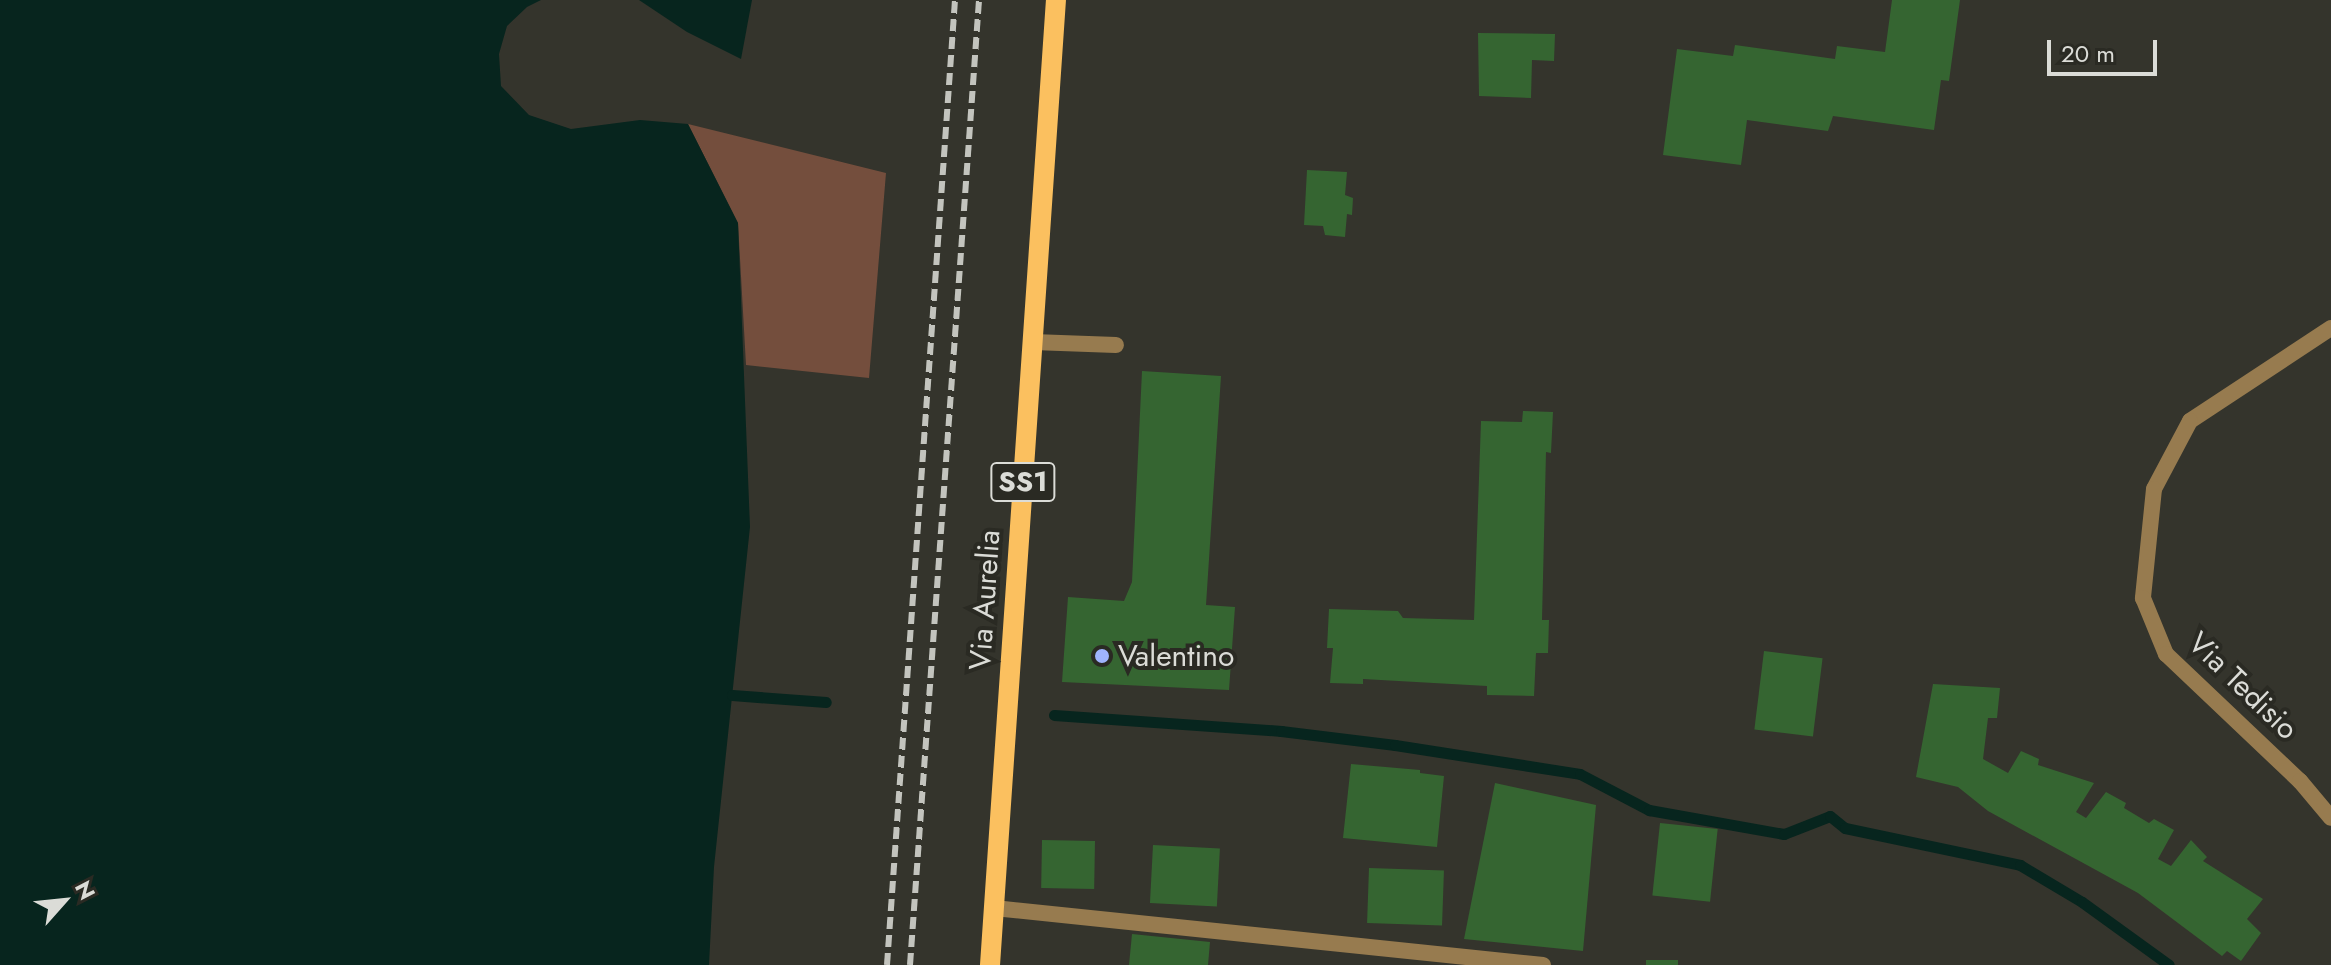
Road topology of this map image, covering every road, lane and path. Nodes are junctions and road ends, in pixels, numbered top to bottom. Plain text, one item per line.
1 (1056, 0) edge
2 (2331, 328) edge
3 (1033, 342) junction
4 (1116, 345) dead end
5 (2331, 818) edge
6 (994, 908) junction
7 (990, 965) edge
8 (1543, 965) edge

1 - 3 main road, Via Aurelia / SS1
2 - 5 street, Via Tedisio
3 - 4 street
3 - 6 main road, Via Aurelia / SS1
6 - 7 main road, Via Aurelia / SS1
6 - 8 street

